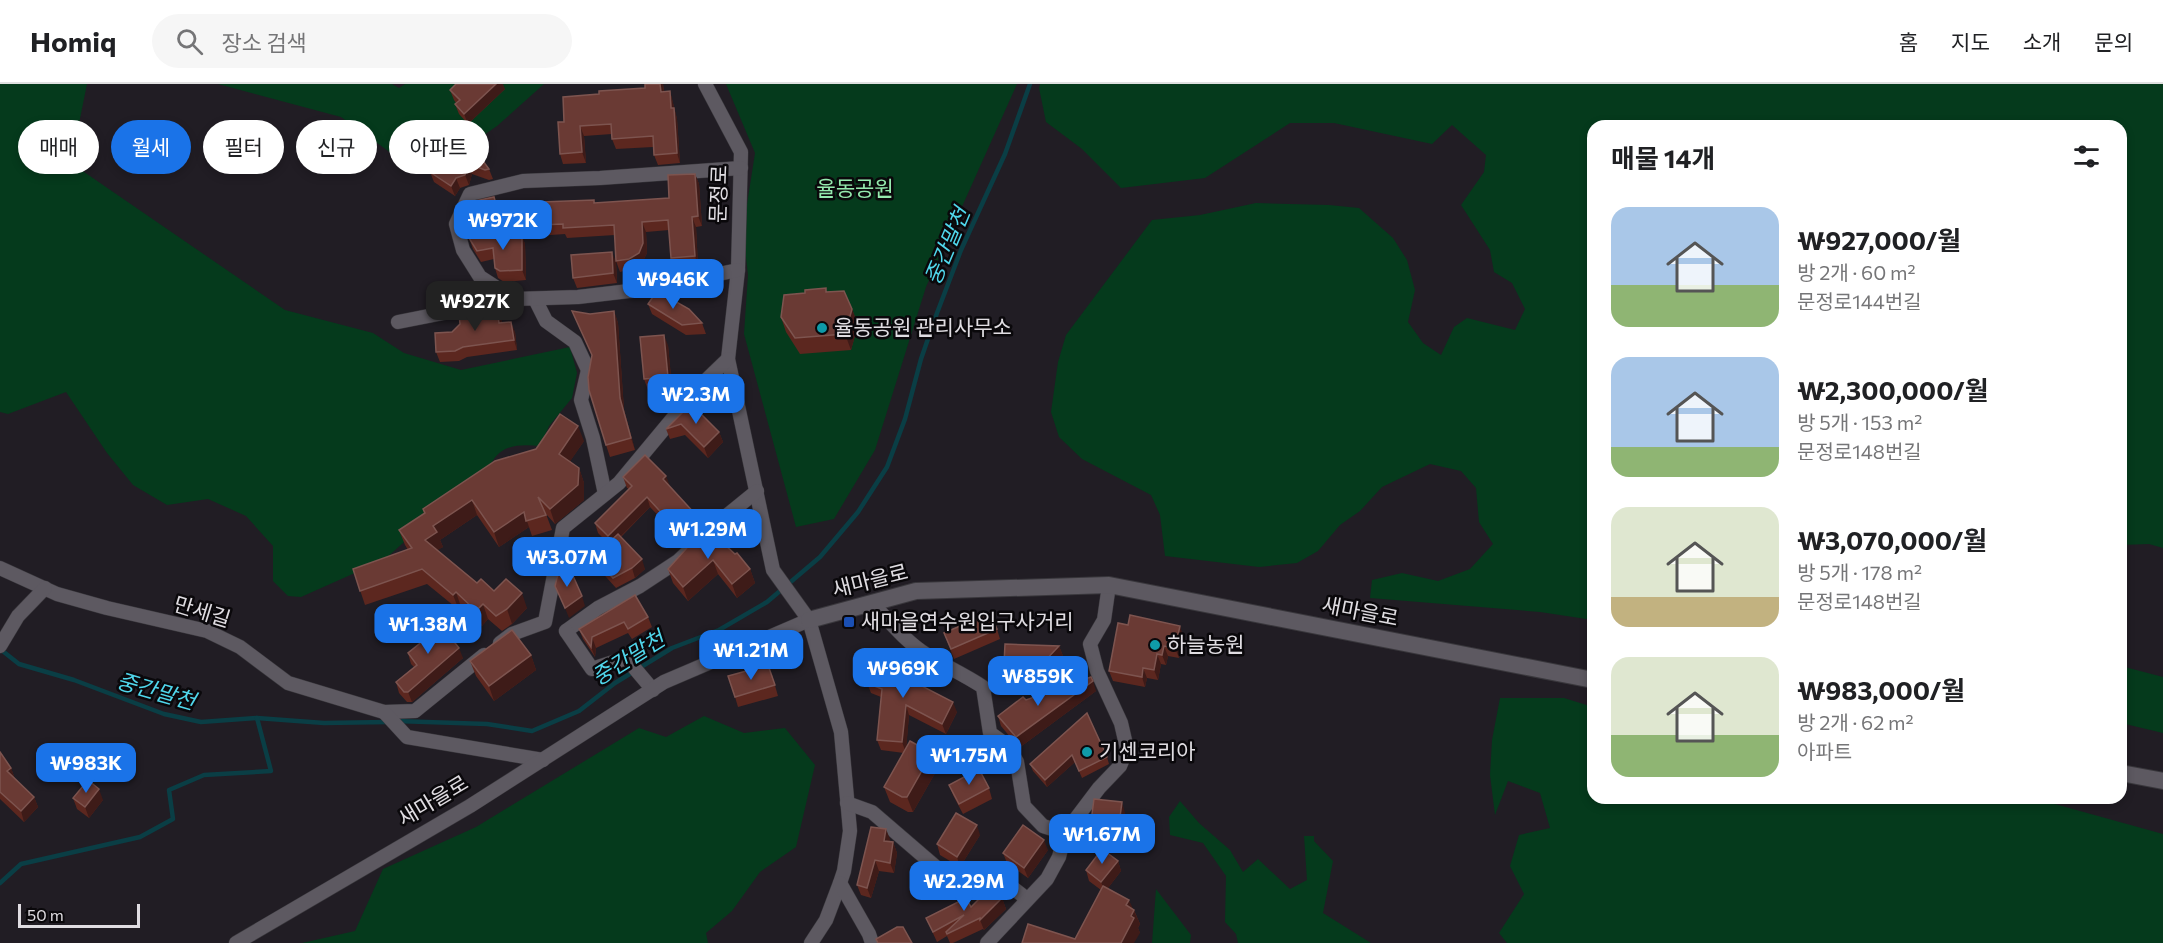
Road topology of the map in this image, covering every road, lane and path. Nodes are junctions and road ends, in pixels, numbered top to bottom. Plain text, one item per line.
1 (705, 84) edge
2 (741, 168) junction
3 (738, 270) junction
4 (514, 299) junction
5 (535, 299) junction
6 (398, 322) dead end
7 (728, 359) junction
8 (757, 491) junction
9 (605, 494) junction
10 (0, 567) edge
11 (1109, 585) junction
12 (45, 588) junction
13 (872, 603) junction
14 (809, 620) junction
15 (545, 622) junction
16 (566, 631) junction
17 (3, 640) edge
18 (1587, 679) edge
19 (653, 690) junction
20 (384, 712) junction
21 (543, 760) junction
22 (2127, 774) edge
23 (2163, 781) edge
24 (847, 803) junction
25 (1065, 833) junction
26 (840, 883) junction
27 (1027, 898) junction
28 (236, 943) edge
29 (812, 943) edge
30 (872, 943) edge
31 (987, 943) edge

1 - 2 street, 문정로
2 - 3 street, 문정로
2 - 4 street
3 - 5 street
3 - 7 street, 문정로
4 - 5 street
4 - 6 street
5 - 9 street
7 - 8 street, 문정로
7 - 9 street
8 - 14 street, 문정로
8 - 16 street
9 - 15 street
10 - 12 street, 만세길
11 - 13 street, 새마을로
11 - 18 street, 새마을로
11 - 25 street
12 - 17 street
12 - 20 street, 만세길
13 - 14 street, 새마을로
13 - 25 street
14 - 19 street, 새마을로
14 - 24 street
15 - 16 street
15 - 20 street
16 - 19 street
19 - 21 street, 새마을로
20 - 21 street
21 - 28 street, 새마을로
22 - 23 street
24 - 26 street
24 - 27 street
25 - 27 street
26 - 29 street
26 - 30 street
27 - 31 street

